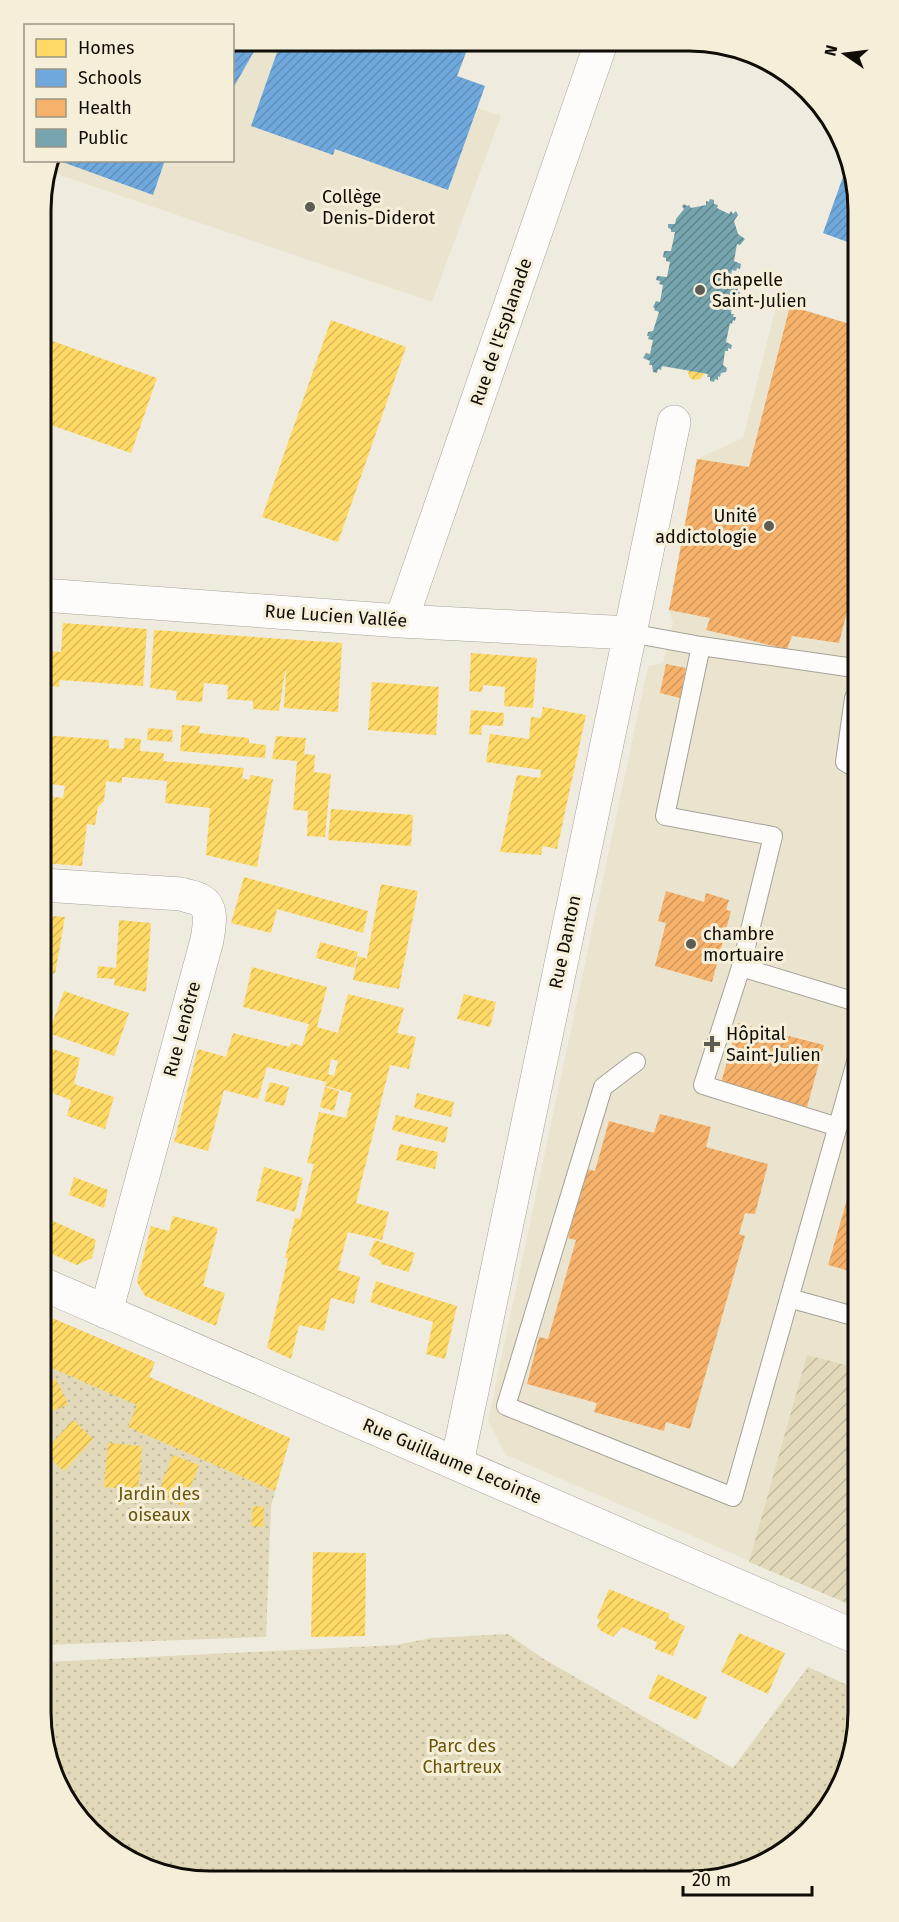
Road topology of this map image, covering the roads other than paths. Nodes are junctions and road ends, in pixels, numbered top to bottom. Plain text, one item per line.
1 (598, 51) edge
2 (674, 422) dead end
3 (51, 596) edge
4 (400, 621) junction
5 (630, 633) junction
6 (701, 646) junction
7 (848, 667) edge
8 (848, 739) edge
9 (848, 764) edge
10 (51, 886) edge
11 (741, 967) junction
12 (848, 1000) edge
13 (636, 1062) dead end
14 (848, 1091) edge
15 (838, 1127) junction
16 (51, 1288) edge
17 (789, 1298) junction
18 (106, 1312) junction
19 (848, 1314) edge
20 (457, 1462) junction
21 (848, 1634) edge

1 - 4 street, Rue de l'Esplanade
2 - 5 street, Rue Danton
3 - 4 street, Rue Lucien Vallée
4 - 5 street, Rue Lucien Vallée
5 - 6 lane
5 - 20 street, Rue Danton
6 - 7 lane
6 - 11 lane
8 - 9 lane
10 - 18 street, Rue Lenôtre
11 - 12 lane
11 - 15 lane
13 - 17 lane
14 - 15 lane
15 - 17 lane
16 - 18 street, Rue Guillaume Lecointe
17 - 19 lane
18 - 20 street, Rue Guillaume Lecointe
20 - 21 street, Rue Guillaume Lecointe

